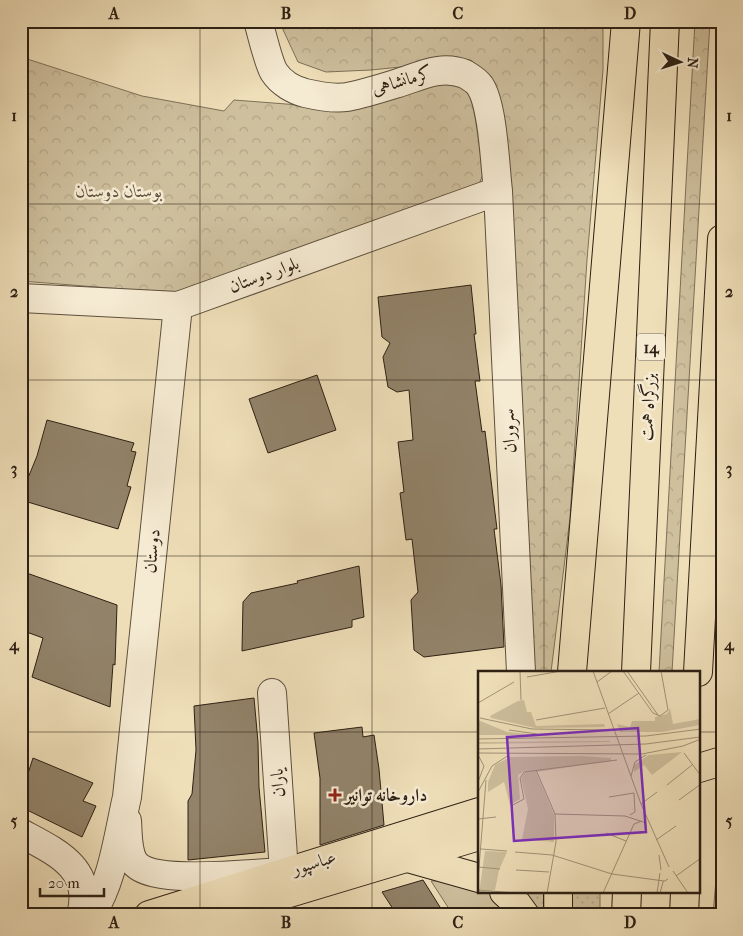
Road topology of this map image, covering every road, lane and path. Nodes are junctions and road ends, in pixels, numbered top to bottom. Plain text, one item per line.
1 (258, 21) edge
2 (615, 21) edge
3 (626, 21) edge
4 (665, 21) edge
5 (621, 86) junction
6 (498, 191) junction
7 (722, 239) edge
8 (21, 298) edge
9 (178, 306) junction
10 (722, 398) edge
11 (712, 441) junction
12 (521, 671) edge
13 (572, 671) edge
14 (636, 671) edge
15 (698, 671) edge
16 (272, 693) dead end
17 (722, 761) edge
18 (700, 768) edge
19 (126, 797) junction
20 (478, 812) edge
21 (21, 834) edge
22 (478, 836) edge
23 (408, 858) junction
24 (478, 878) edge
25 (287, 882) junction
26 (506, 894) edge
27 (558, 894) edge
28 (626, 894) edge
29 (685, 894) edge
30 (82, 915) edge
31 (91, 915) edge
32 (149, 915) edge
33 (216, 915) edge
34 (524, 915) edge
35 (558, 915) edge
36 (626, 915) edge
37 (684, 915) edge

1 - 6 street, کرمانشاهی
2 - 5 main road
3 - 5 main road
4 - 14 main road, بزرگراه همت / 14
5 - 13 main road
6 - 9 street, بلوار دوستان
6 - 12 street, سروران
7 - 11 main road
8 - 9 street, بلوار دوستان
9 - 19 street, دوستان
10 - 11 main road
11 - 15 main road
16 - 25 street, یاران
17 - 18 main road
19 - 25 street, دوستان
19 - 31 street, دوستان
20 - 25 main road, عباسپور
21 - 30 street
22 - 23 main road, عباسپور
23 - 24 main road
23 - 25 main road, عباسپور
25 - 32 main road, عباسپور
25 - 33 main road, عباسپور
26 - 34 main road
27 - 35 main road
28 - 36 main road
29 - 37 main road

